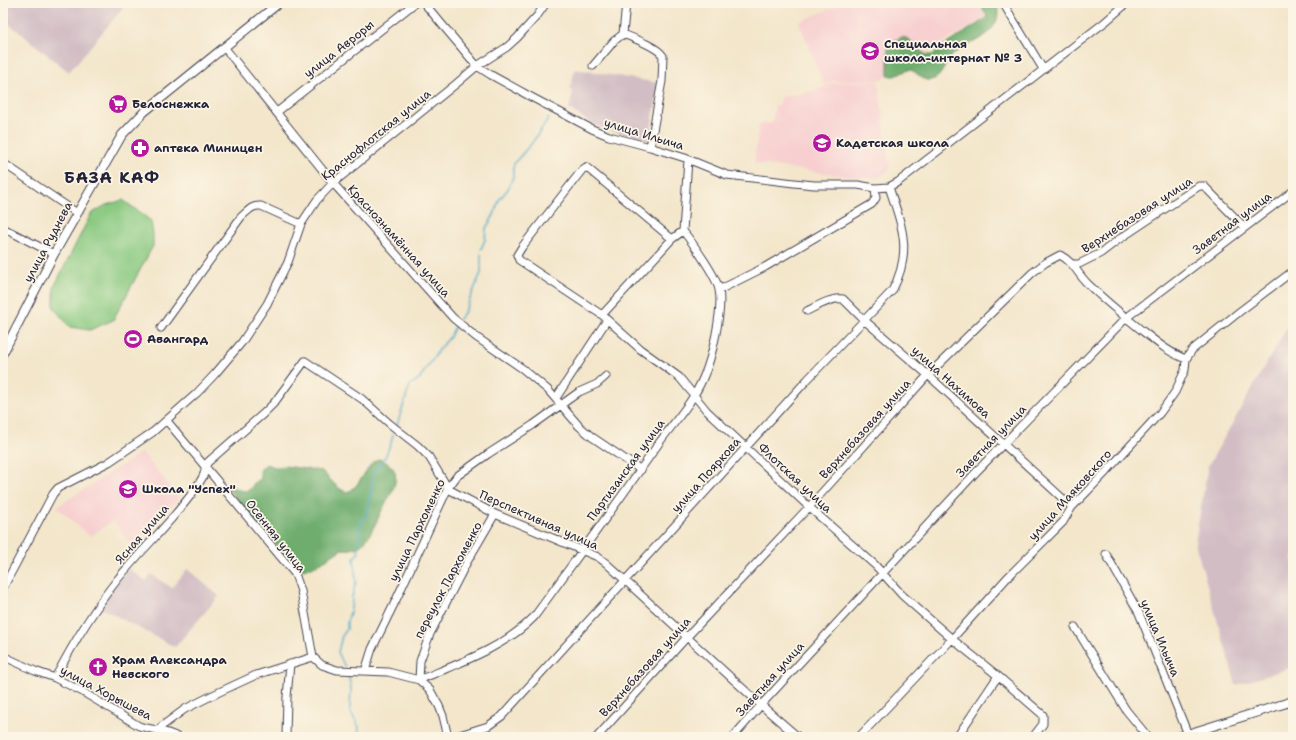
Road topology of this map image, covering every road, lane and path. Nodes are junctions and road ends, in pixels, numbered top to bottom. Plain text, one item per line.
1 (279, 3) edge
2 (415, 3) edge
3 (424, 3) edge
4 (546, 3) edge
5 (626, 3) edge
6 (1003, 3) edge
7 (1127, 3) edge
8 (623, 34) junction
9 (224, 47) junction
10 (477, 66) junction
11 (593, 66) dead end
12 (1043, 68) junction
13 (277, 112) junction
14 (650, 147) junction
15 (688, 160) junction
16 (3, 163) edge
17 (333, 182) junction
18 (889, 187) junction
19 (875, 188) junction
20 (1293, 191) edge
21 (77, 213) junction
22 (301, 224) junction
23 (1244, 227) junction
24 (3, 228) edge
25 (683, 231) junction
26 (672, 239) junction
27 (54, 254) junction
28 (1074, 264) junction
29 (1293, 271) edge
30 (719, 290) junction
31 (807, 311) dead end
32 (604, 318) junction
33 (1126, 318) junction
34 (864, 320) junction
35 (161, 328) dead end
36 (5, 343) edge
37 (3, 353) edge
38 (1186, 359) junction
39 (305, 361) joint
40 (928, 375) junction
41 (606, 376) dead end
42 (694, 395) junction
43 (556, 398) junction
44 (560, 405) junction
45 (167, 421) junction
46 (1003, 444) junction
47 (745, 448) junction
48 (205, 467) junction
49 (641, 470) junction
50 (448, 488) junction
51 (809, 507) junction
52 (1072, 507) junction
53 (495, 514) junction
54 (582, 551) junction
55 (1106, 554) dead end
56 (882, 574) junction
57 (626, 580) junction
58 (3, 588) edge
59 (1075, 626) dead end
60 (687, 637) junction
61 (952, 639) junction
62 (3, 656) edge
63 (313, 658) junction
64 (290, 664) junction
65 (365, 671) junction
66 (998, 676) junction
67 (55, 678) junction
68 (419, 680) junction
69 (1293, 701) edge
70 (761, 705) junction
71 (159, 730) junction
72 (1189, 735) edge
73 (177, 737) edge
74 (286, 737) edge
75 (448, 737) edge
76 (453, 737) edge
77 (597, 737) edge
78 (733, 737) edge
79 (798, 737) edge
80 (860, 737) edge
81 (957, 737) edge
82 (1033, 737) edge
83 (1148, 737) edge
84 (1178, 737) edge

1 - 9 main road, улица Руднева
2 - 13 street, улица Авроры
3 - 10 street, улица Ильича
4 - 10 street, Краснофлотская улица
5 - 8 street
6 - 12 street
7 - 12 street
8 - 11 street
8 - 14 street
9 - 13 street, Краснознамённая улица
9 - 21 main road, улица Руднева
10 - 14 street, улица Ильича
10 - 17 street, Краснофлотская улица
12 - 18 street
13 - 17 street, Краснознамённая улица
14 - 15 street, улица Ильича
15 - 19 street, улица Ильича
15 - 25 street
16 - 21 street
17 - 22 street, Краснофлотская улица
17 - 43 street, Краснознамённая улица
18 - 19 street
18 - 34 street, улица Пояркова
19 - 30 street
20 - 23 street, Заветная улица
21 - 27 main road, улица Руднева
22 - 35 street
22 - 45 street, Краснофлотская улица
23 - 28 street, Верхнебазовая улица
23 - 33 street, Заветная улица
24 - 27 street
25 - 26 street
25 - 30 street, Партизанская улица
26 - 32 street
26 - 32 street, Флотская улица
27 - 36 main road, улица Руднева
28 - 33 street
28 - 40 street, Верхнебазовая улица
29 - 38 street, улица Маяковского
30 - 42 street, Партизанская улица
31 - 34 street, улица Нахимова
32 - 42 street, Флотская улица
32 - 43 street
33 - 38 street
33 - 46 street, Заветная улица
34 - 40 street, улица Нахимова
34 - 47 street, улица Пояркова
36 - 37 main road, улица Руднева
38 - 52 street, улица Маяковского
39 - 48 street, Ясная улица
39 - 50 street, Перспективная улица
40 - 46 street, улица Нахимова
40 - 51 street, Верхнебазовая улица
41 - 44 street, улица Пархоменко
42 - 47 street, Флотская улица
42 - 49 street, Партизанская улица
43 - 44 street
44 - 49 street
44 - 50 street, улица Пархоменко
45 - 48 street, Осенняя улица
45 - 58 street, Краснофлотская улица
46 - 52 street, улица Нахимова
46 - 56 street, Заветная улица
47 - 51 street, Флотская улица
47 - 57 street, улица Пояркова
48 - 63 street, Осенняя улица
48 - 67 street, Ясная улица
49 - 54 street, Партизанская улица
50 - 53 street, Перспективная улица
50 - 65 street, улица Пархоменко
51 - 56 street, Флотская улица
51 - 60 street, Верхнебазовая улица
52 - 61 street, улица Маяковского
53 - 54 street, Перспективная улица
53 - 68 street, переулок Пархоменко
54 - 57 street, Перспективная улица
54 - 68 street, Партизанская улица
55 - 72 street, улица Ильича
56 - 61 street, Флотская улица
56 - 70 street, Заветная улица
57 - 60 street, Перспективная улица
57 - 76 street, улица Пояркова
59 - 83 street
60 - 70 street, Перспективная улица
60 - 77 street, Верхнебазовая улица
61 - 66 street, Флотская улица
61 - 80 street, улица Маяковского
62 - 67 street, улица Хорышева
63 - 64 street
63 - 65 street
64 - 71 street
64 - 74 street
65 - 68 street
66 - 81 street
66 - 82 street, Флотская улица
67 - 71 street, улица Хорышева
68 - 75 street
69 - 72 main road
70 - 78 street, Заветная улица
70 - 79 street, Перспективная улица
71 - 73 street, улица Хорышева
72 - 84 main road

